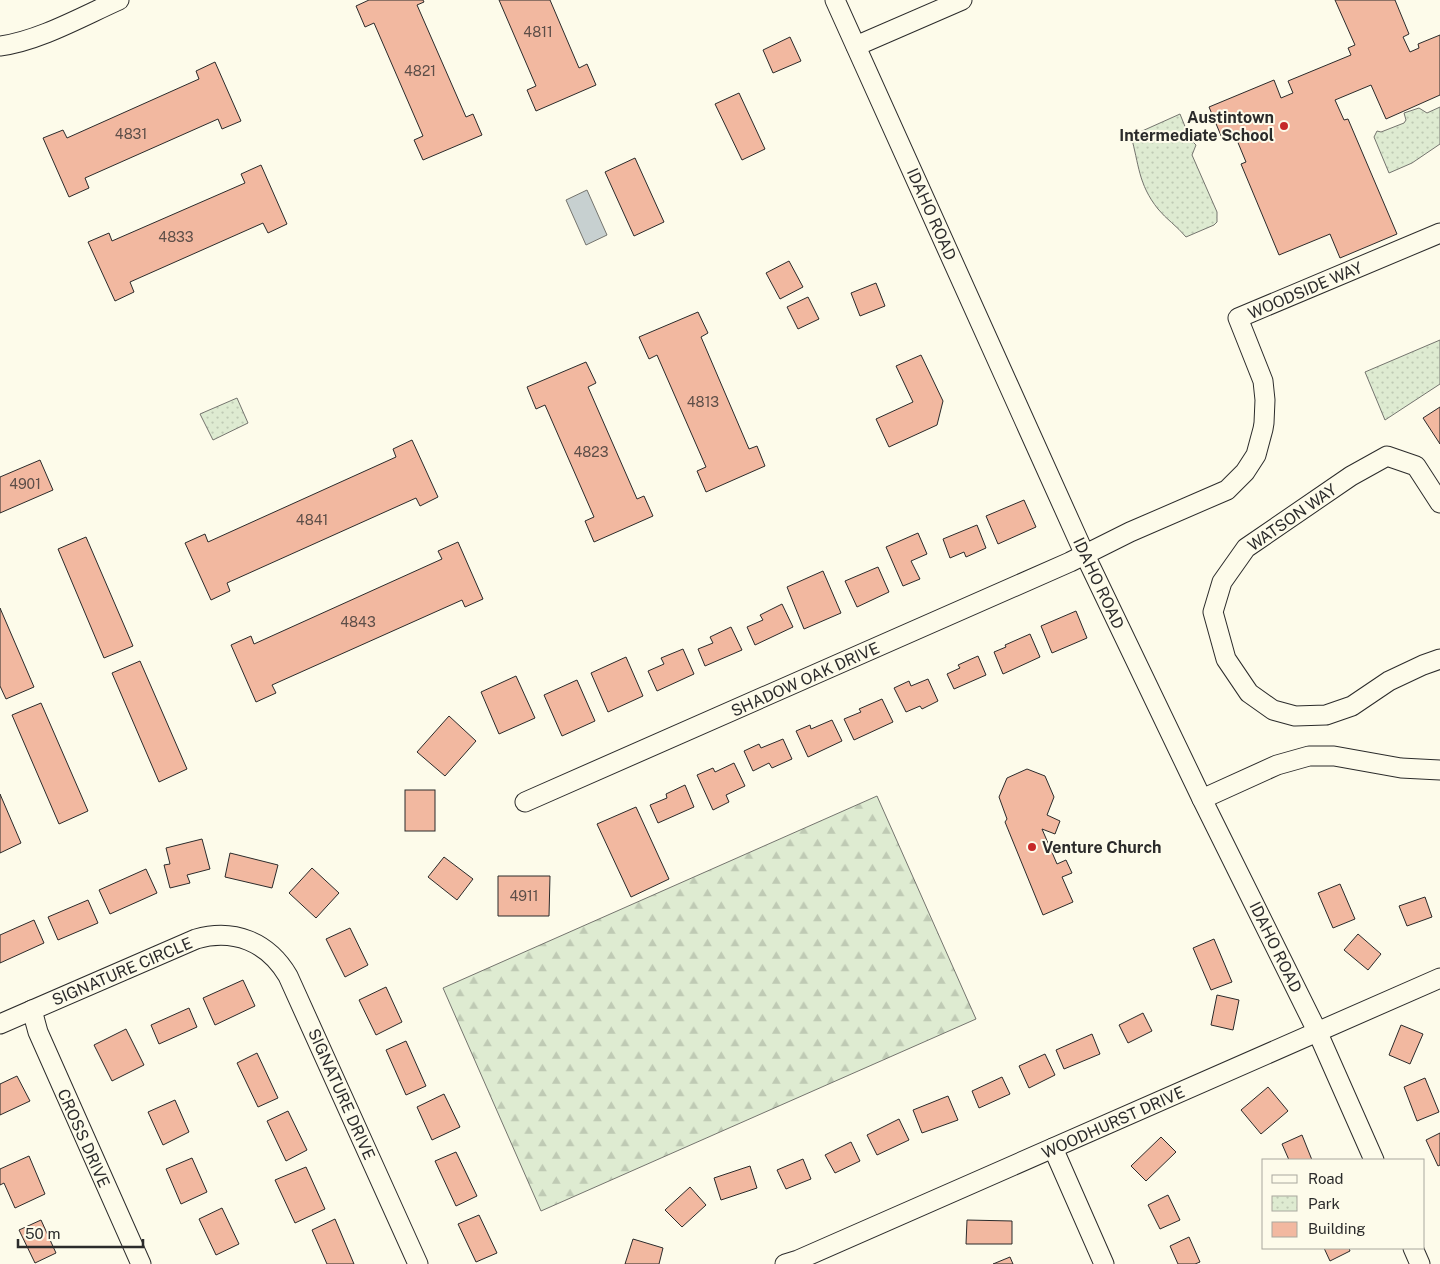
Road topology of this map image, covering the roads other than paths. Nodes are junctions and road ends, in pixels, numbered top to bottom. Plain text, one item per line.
1 (119, 0) edge
2 (835, 0) edge
3 (962, 0) edge
4 (0, 46) edge
5 (856, 46) junction
6 (1440, 233) edge
7 (1440, 503) edge
8 (1085, 555) junction
9 (1440, 659) edge
10 (1440, 770) edge
11 (1202, 799) junction
12 (525, 802) dead end
13 (247, 940) joint
14 (1440, 978) edge
15 (32, 1010) junction
16 (0, 1024) edge
17 (1317, 1031) junction
18 (1053, 1148) junction
19 (1374, 1159) edge
20 (1413, 1249) edge
21 (141, 1264) edge
22 (418, 1264) edge
23 (785, 1264) edge
24 (1104, 1264) edge
25 (1420, 1264) edge

1 - 4 street
2 - 5 street, IDAHO ROAD
3 - 5 street
5 - 8 street, IDAHO ROAD
6 - 8 street, WOODSIDE WAY
7 - 9 street, WATSON WAY
8 - 11 street, IDAHO ROAD
8 - 12 street, SHADOW OAK DRIVE
10 - 11 street
11 - 17 street, IDAHO ROAD
13 - 15 street, SIGNATURE CIRCLE
13 - 22 street, SIGNATURE DRIVE
14 - 17 street, WOODHURST DRIVE
15 - 16 street, SIGNATURE CIRCLE
15 - 21 street, CROSS DRIVE
17 - 18 street, WOODHURST DRIVE
17 - 19 street, IDAHO ROAD
18 - 23 street, WOODHURST DRIVE
18 - 24 street
20 - 25 street

